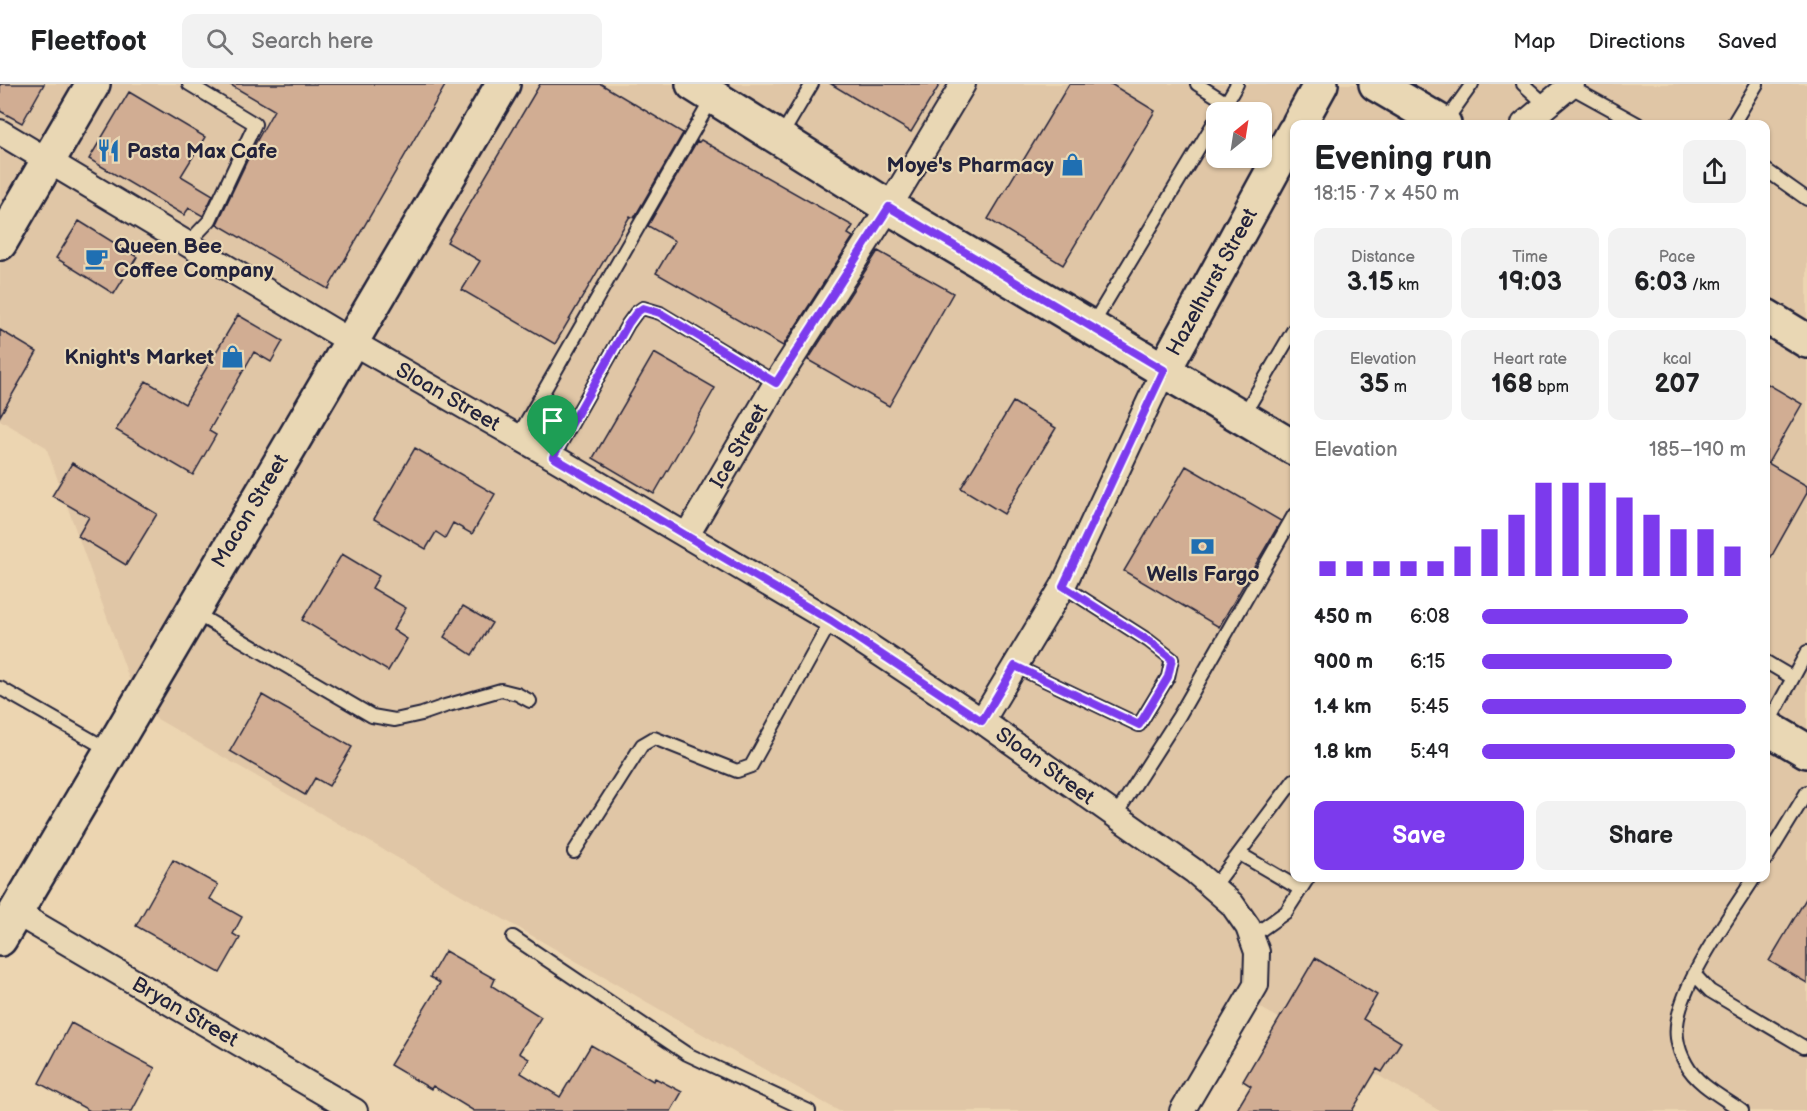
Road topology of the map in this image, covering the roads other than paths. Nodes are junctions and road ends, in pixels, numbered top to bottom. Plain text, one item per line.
1 (93, 84) edge
2 (189, 84) edge
3 (503, 84) edge
4 (812, 84) edge
5 (963, 84) edge
6 (1197, 84) edge
7 (1237, 84) edge
8 (1321, 84) edge
9 (1376, 84) edge
10 (1472, 84) edge
11 (1523, 84) edge
12 (1757, 84) edge
13 (1570, 85) edge
14 (708, 89) edge
15 (1218, 102) edge
16 (1227, 102) edge
17 (1545, 104) junction
18 (1301, 120) edge
19 (1437, 120) edge
20 (1447, 120) edge
21 (1528, 120) edge
22 (1631, 120) edge
23 (1735, 120) edge
24 (0, 132) edge
25 (1206, 136) edge
26 (779, 139) junction
27 (1290, 143) edge
28 (48, 161) junction
29 (1770, 173) edge
30 (1807, 199) edge
31 (889, 207) junction
32 (0, 243) edge
33 (188, 243) junction
34 (1770, 318) edge
35 (1090, 328) junction
36 (1290, 336) edge
37 (350, 341) junction
38 (1807, 341) edge
39 (1164, 370) junction
40 (776, 383) junction
41 (1242, 417) junction
42 (518, 436) junction
43 (1290, 446) edge
44 (553, 457) junction
45 (1290, 522) edge
46 (687, 534) junction
47 (1063, 586) junction
48 (191, 611) junction
49 (831, 621) junction
50 (1807, 652) edge
51 (1770, 664) edge
52 (1015, 666) junction
53 (1793, 678) junction
54 (0, 688) edge
55 (530, 701) dead end
56 (1770, 720) edge
57 (982, 721) junction
58 (1770, 729) edge
59 (110, 750) junction
60 (1807, 752) edge
61 (1290, 785) edge
62 (1807, 792) edge
63 (1114, 816) junction
64 (574, 852) dead end
65 (1770, 852) edge
66 (1240, 854) junction
67 (1305, 882) edge
68 (1752, 882) edge
69 (1213, 888) junction
70 (1300, 889) junction
71 (7, 926) edge
72 (1251, 937) junction
73 (513, 938) dead end
74 (1694, 974) junction
75 (1804, 1047) dead end
76 (355, 1111) edge
77 (809, 1111) edge
78 (1182, 1111) edge
79 (1742, 1111) edge

1 - 28 main road
2 - 33 lane
3 - 37 main road, Macon Street
4 - 26 lane
5 - 31 street, Ice Street
6 - 15 lane
7 - 16 lane
8 - 18 main road
9 - 19 main road
10 - 20 lane
11 - 17 lane
12 - 23 lane
13 - 17 street
13 - 22 lane
14 - 26 main road
14 - 42 lane
17 - 21 street
24 - 28 street, Sloan Street
25 - 35 lane
26 - 31 main road
27 - 39 main road, Hazelhurst Street
28 - 32 main road
28 - 33 street, Sloan Street
29 - 30 lane
31 - 35 main road
31 - 40 street, Ice Street
33 - 37 street, Sloan Street
34 - 38 main road
35 - 39 main road
36 - 41 lane
37 - 42 street, Sloan Street
37 - 48 main road, Macon Street
39 - 41 main road
39 - 47 street, Hazelhurst Street
40 - 44 lane
40 - 46 street, Ice Street
41 - 43 main road
42 - 44 street, Sloan Street
44 - 46 street, Sloan Street
45 - 63 lane
46 - 49 street, Sloan Street
47 - 52 street, Hazelhurst Street
47 - 52 lane
48 - 55 lane
48 - 59 main road, Macon Street
49 - 57 street, Sloan Street
49 - 64 lane
50 - 53 lane
51 - 53 lane
52 - 57 street, Hazelhurst Street
53 - 56 lane
54 - 59 lane
57 - 63 street, Sloan Street
58 - 60 main road
59 - 71 main road, Macon Street
61 - 66 lane
62 - 65 lane
63 - 69 street, Sloan Street
66 - 69 lane
66 - 70 lane
67 - 70 lane
68 - 74 lane
69 - 72 street, Sloan Street
70 - 72 lane
71 - 76 street, Bryan Street
72 - 78 street, Sloan Street
73 - 77 lane
74 - 75 lane
74 - 79 lane

